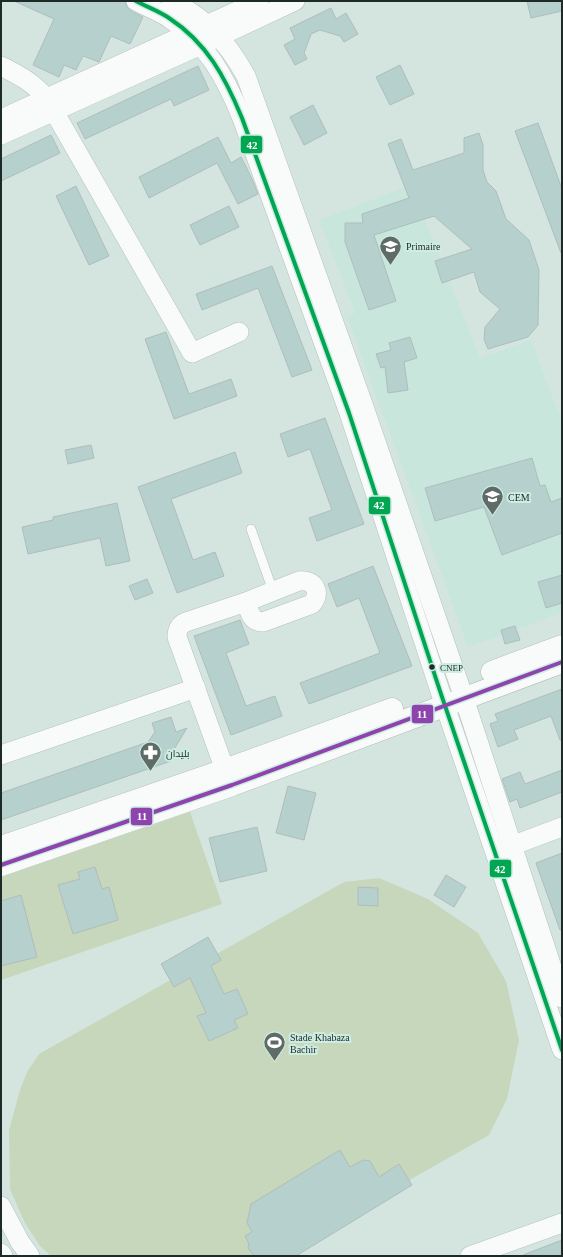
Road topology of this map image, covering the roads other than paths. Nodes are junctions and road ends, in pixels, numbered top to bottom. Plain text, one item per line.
1 (136, 1) edge
2 (171, 1) edge
3 (259, 1) edge
4 (295, 1) edge
5 (214, 31) junction
6 (195, 39) junction
7 (1, 66) edge
8 (51, 105) junction
9 (1, 119) edge
10 (1, 135) edge
11 (239, 332) dead end
12 (251, 529) dead end
13 (273, 591) junction
14 (246, 602) junction
15 (562, 646) edge
16 (562, 662) edge
17 (196, 688) junction
18 (452, 695) junction
19 (1, 755) edge
20 (228, 777) junction
21 (562, 827) edge
22 (512, 846) junction
23 (1, 847) edge
24 (1, 865) edge
25 (549, 965) edge
26 (562, 998) edge
27 (562, 1050) edge
28 (1, 1206) edge
29 (562, 1223) edge
30 (1, 1253) edge
31 (3, 1256) edge
32 (30, 1256) edge
33 (470, 1256) edge

1 - 6 street
2 - 5 street
3 - 5 street
4 - 5 street
5 - 6 street
5 - 18 street
6 - 8 street
6 - 18 street
7 - 8 street
8 - 9 street
8 - 10 street
8 - 11 street
12 - 13 lane
13 - 14 street
13 - 14 street
14 - 17 street
15 - 18 street
16 - 18 street
17 - 19 street
17 - 20 street
18 - 20 street
18 - 22 street
18 - 25 street
20 - 23 street
20 - 24 street
21 - 22 street
22 - 25 street
25 - 26 street
25 - 27 street
28 - 32 street
29 - 33 street
30 - 31 street

